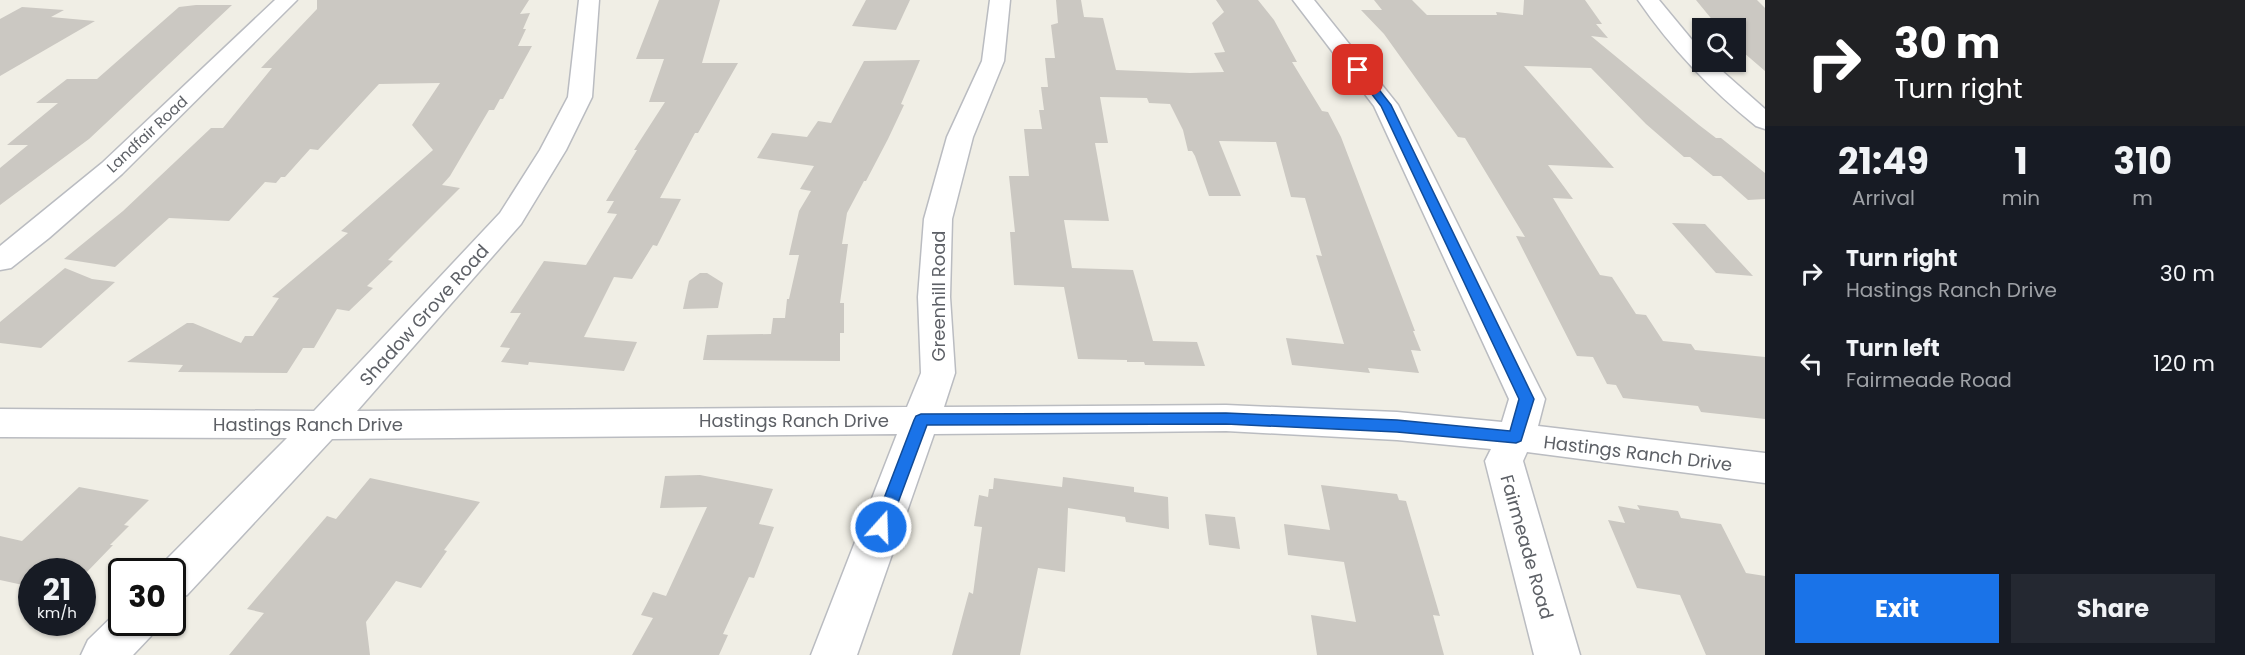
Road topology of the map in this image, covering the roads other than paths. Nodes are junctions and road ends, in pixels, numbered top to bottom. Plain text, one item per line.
1 (287, 0) edge
2 (589, 0) edge
3 (1000, 0) edge
4 (1303, 0) edge
5 (1648, 0) edge
6 (1765, 121) edge
7 (0, 261) edge
8 (921, 420) junction
9 (0, 423) edge
10 (323, 425) junction
11 (1516, 437) junction
12 (1765, 468) edge
13 (186, 567) edge
14 (122, 636) edge
15 (104, 655) edge
16 (834, 655) edge
17 (1557, 655) edge

1 - 7 street, Landfair Road
2 - 10 street, Shadow Grove Road
3 - 8 street, Greenhill Road
4 - 11 street, Fairmeade Road
5 - 6 street
8 - 10 street, Hastings Ranch Drive
8 - 11 street, Hastings Ranch Drive
8 - 16 street, Greenhill Road
9 - 10 street, Hastings Ranch Drive
10 - 13 street, Shadow Grove Road
11 - 12 street, Hastings Ranch Drive
11 - 17 street, Fairmeade Road
14 - 15 street

